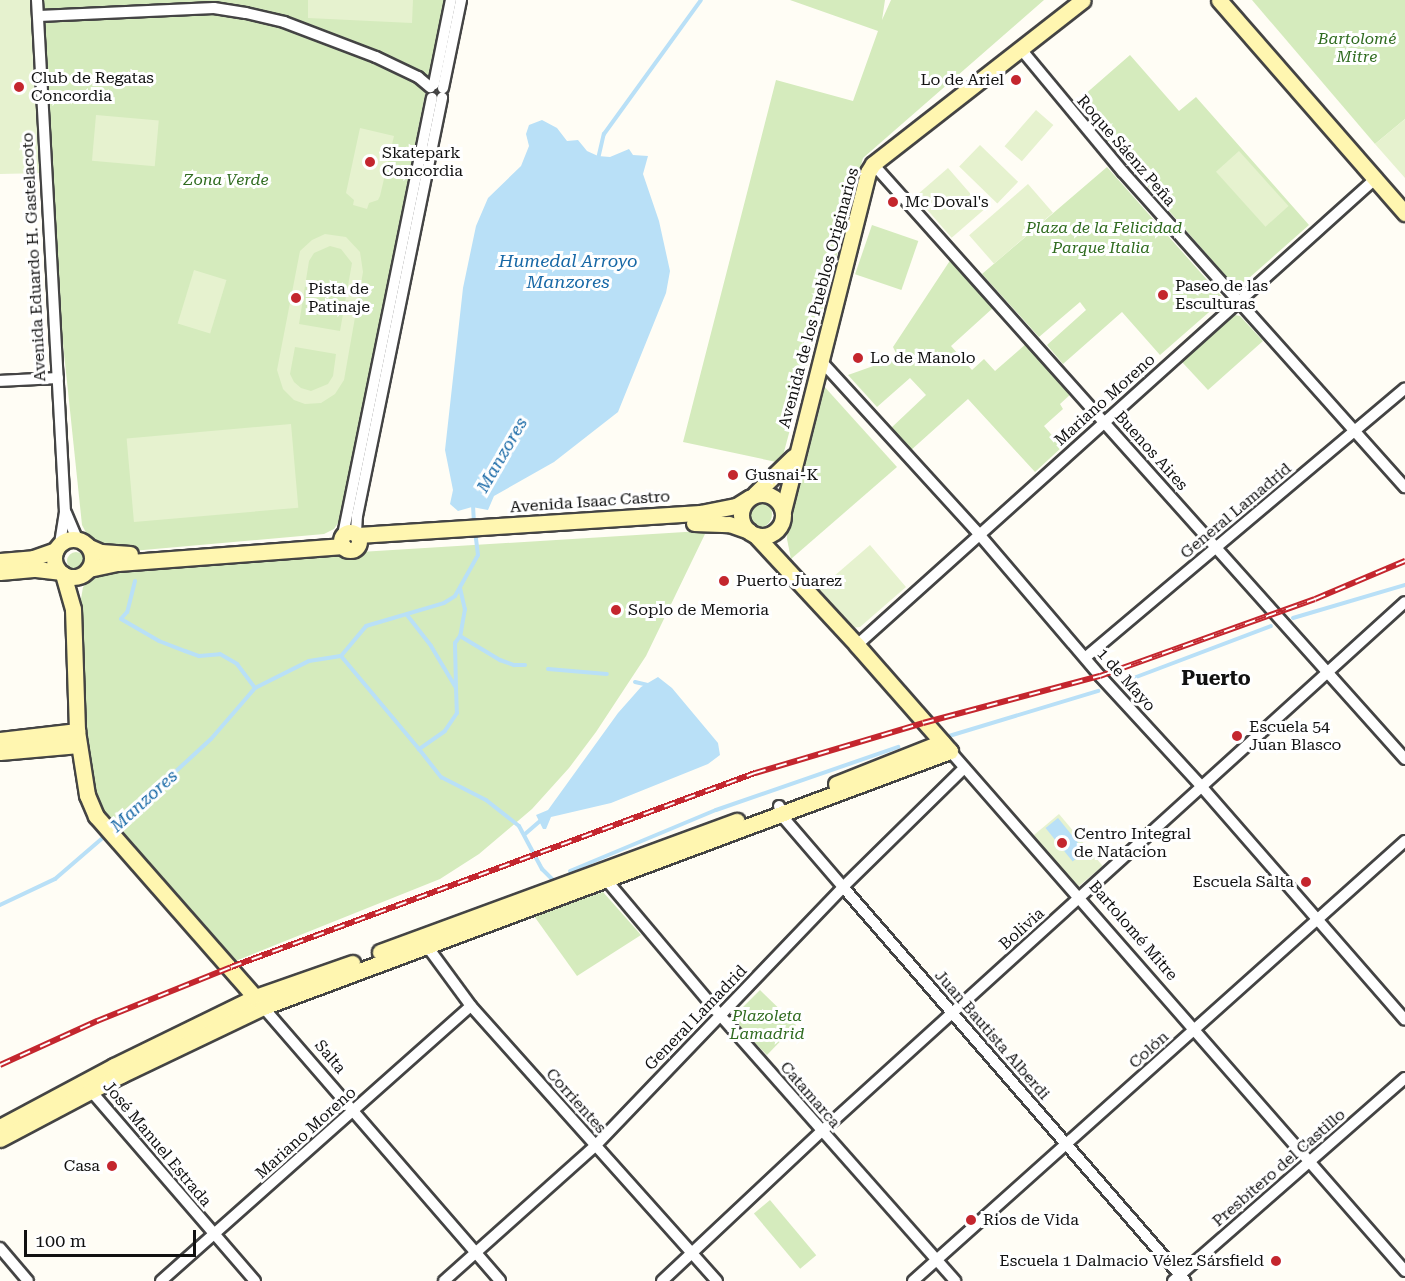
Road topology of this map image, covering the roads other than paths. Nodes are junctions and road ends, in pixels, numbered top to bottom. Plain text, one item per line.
1 (38, 0) edge
2 (451, 0) edge
3 (461, 0) edge
4 (1083, 0) edge
5 (1219, 0) edge
6 (39, 16) junction
7 (1020, 48) junction
8 (436, 91) junction
9 (873, 164) junction
10 (1375, 179) junction
11 (1405, 213) edge
12 (1239, 300) junction
13 (822, 362) junction
14 (58, 378) junction
15 (0, 381) edge
16 (1405, 388) edge
17 (1104, 421) junction
18 (1356, 432) junction
19 (795, 455) junction
20 (1405, 487) edge
21 (752, 496) junction
22 (65, 512) junction
23 (782, 517) junction
24 (534, 528) junction
25 (752, 533) junction
26 (978, 533) junction
27 (350, 538) junction
28 (83, 543) junction
29 (1217, 546) junction
30 (58, 547) junction
31 (0, 561) edge
32 (783, 563) junction
33 (0, 572) edge
34 (86, 572) junction
35 (62, 573) junction
36 (1405, 602) edge
37 (73, 609) junction
38 (857, 645) junction
39 (1086, 657) junction
40 (1328, 672) junction
41 (78, 738) junction
42 (0, 740) edge
43 (946, 747) junction
44 (0, 752) edge
45 (1405, 759) edge
46 (964, 768) junction
47 (1201, 786) junction
48 (781, 811) junction
49 (1405, 841) edge
50 (603, 875) junction
51 (843, 887) junction
52 (1079, 897) junction
53 (1317, 920) junction
54 (424, 941) junction
55 (259, 1002) junction
56 (471, 1006) junction
57 (953, 1012) junction
58 (720, 1015) junction
59 (1405, 1020) edge
60 (1195, 1029) junction
61 (1405, 1078) edge
62 (89, 1085) junction
63 (352, 1111) junction
64 (0, 1126) edge
65 (822, 1131) junction
66 (0, 1139) edge
67 (1067, 1144) junction
68 (596, 1145) junction
69 (1308, 1160) junction
70 (214, 1235) junction
71 (0, 1248) edge
72 (475, 1252) junction
73 (692, 1253) junction
74 (936, 1260) junction
75 (1405, 1271) edge
76 (1180, 1279) edge
77 (28, 1281) edge
78 (161, 1281) edge
79 (255, 1281) edge
80 (444, 1281) edge
81 (500, 1281) edge
82 (662, 1281) edge
83 (717, 1281) edge
84 (913, 1281) edge
85 (955, 1281) edge

1 - 6 street, Avenida Eduardo H. Gastelacoto
2 - 8 street
3 - 8 street
4 - 7 main road, Avenida de los Pueblos Originarios
5 - 10 main road
6 - 8 street
6 - 14 street, Avenida Eduardo H. Gastelacoto
7 - 9 main road, Avenida de los Pueblos Originarios
7 - 12 street, Roque Sáenz Peña
8 - 27 street
9 - 13 main road, Avenida de los Pueblos Originarios
9 - 17 street, Buenos Aires
10 - 11 main road
10 - 12 street, Mariano Moreno
12 - 17 street, Mariano Moreno
12 - 18 street, Roque Sáenz Peña
13 - 19 main road, Avenida de los Pueblos Originarios
13 - 26 street, 1 de Mayo
14 - 15 street
14 - 22 street, Avenida Eduardo H. Gastelacoto
16 - 18 street, General Lamadrid
17 - 26 street, Mariano Moreno
17 - 29 street, Buenos Aires
18 - 20 street, Roque Sáenz Peña
18 - 29 street, General Lamadrid
19 - 21 main road, Avenida de los Pueblos Originarios
19 - 23 main road, Avenida de los Pueblos Originarios
21 - 23 main road
21 - 24 main road, Avenida Isaac Castro
21 - 25 main road
22 - 28 street, Avenida Eduardo H. Gastelacoto
22 - 30 street, Avenida Eduardo H. Gastelacoto
23 - 25 main road
23 - 32 main road
24 - 25 main road, Avenida Isaac Castro
24 - 27 main road, Avenida Isaac Castro
25 - 32 main road, Bartolomé Mitre
26 - 38 street, Mariano Moreno
26 - 39 street, 1 de Mayo
27 - 28 main road, Avenida Isaac Castro
27 - 34 main road, Avenida Isaac Castro
28 - 30 main road
28 - 34 main road
29 - 39 street, General Lamadrid
29 - 40 street, Buenos Aires
30 - 31 main road
30 - 35 main road
32 - 38 main road, Bartolomé Mitre
33 - 35 main road
34 - 35 main road
34 - 37 main road
35 - 37 main road
36 - 40 street, Bolivia
37 - 41 main road
38 - 43 main road, Bartolomé Mitre
39 - 47 street, 1 de Mayo
40 - 45 street, Buenos Aires
40 - 47 street, Bolivia
41 - 42 main road
41 - 44 main road
41 - 55 main road, Salta
43 - 46 street, Bartolomé Mitre
43 - 48 main road
46 - 51 street, General Lamadrid
46 - 52 street, Bartolomé Mitre
47 - 52 street, Bolivia
47 - 53 street, 1 de Mayo
48 - 50 main road
48 - 51 street, Juan Bautista Alberdi
49 - 53 street, Colón
50 - 54 main road
50 - 58 street, Catamarca
51 - 57 street, Juan Bautista Alberdi
51 - 58 street, General Lamadrid
52 - 57 street, Bolivia
52 - 60 street, Bartolomé Mitre
53 - 59 street, 1 de Mayo
53 - 60 street, Colón
54 - 55 main road
54 - 56 street, Corrientes
55 - 62 main road
55 - 63 street, Salta
56 - 63 street, Mariano Moreno
56 - 68 street, Corrientes
57 - 65 street, Bolivia
57 - 67 street, Juan Bautista Alberdi
58 - 65 street, Catamarca
58 - 68 street, General Lamadrid
60 - 67 street, Colón
60 - 69 street, Bartolomé Mitre
61 - 69 street, Presbítero del Castillo
62 - 64 main road
62 - 66 main road
62 - 70 street, José Manuel Estrada
63 - 70 street, Mariano Moreno
63 - 72 street, Salta
65 - 73 street, Bolivia
65 - 74 street, Catamarca
67 - 74 street, Colón
67 - 76 street, Juan Bautista Alberdi
68 - 72 street, General Lamadrid
68 - 73 street, Corrientes
69 - 75 street, Bartolomé Mitre
69 - 76 street, Presbítero del Castillo
70 - 78 street, Mariano Moreno
70 - 79 street, José Manuel Estrada
71 - 77 street
72 - 80 street, General Lamadrid
72 - 81 street, Salta
73 - 82 street, Bolivia
73 - 83 street, Corrientes
74 - 84 street, Colón
74 - 85 street, Catamarca

